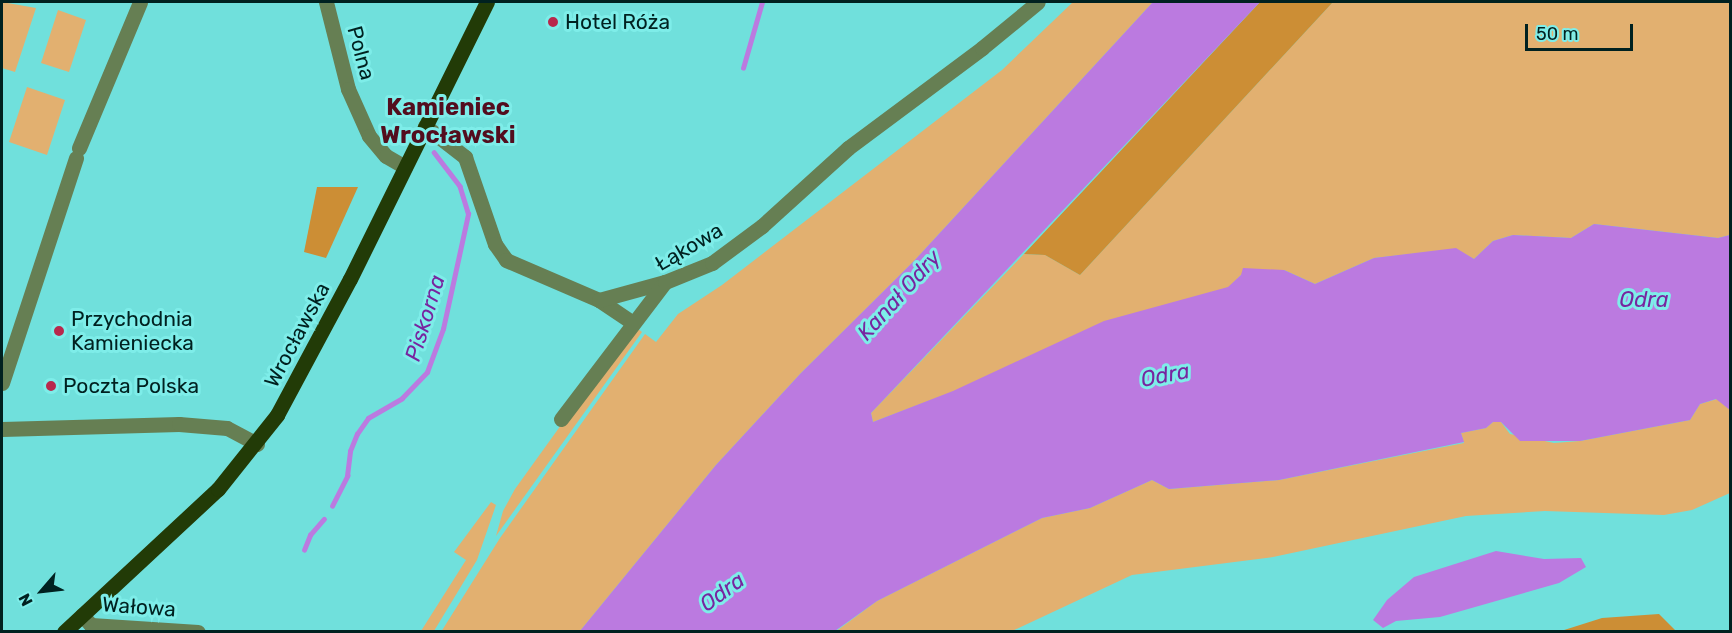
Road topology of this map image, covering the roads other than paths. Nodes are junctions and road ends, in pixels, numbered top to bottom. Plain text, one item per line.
1 (140, 2) edge
2 (326, 2) edge
3 (487, 2) edge
4 (1038, 2) edge
5 (425, 126) junction
6 (405, 167) junction
7 (664, 282) junction
8 (599, 300) junction
9 (632, 322) junction
10 (2, 383) edge
11 (561, 419) dead end
12 (2, 429) edge
13 (257, 444) junction
14 (82, 615) junction
15 (64, 632) edge
16 (198, 632) edge

1 - 10 street
2 - 6 street, Polna
3 - 5 main road, Wrocławska
4 - 7 street, Łąkowa
5 - 6 main road, Wrocławska
5 - 8 street
6 - 13 main road, Wrocławska
7 - 8 street
7 - 9 street, Łąkowa
8 - 9 street
9 - 11 street, Łąkowa
12 - 13 street
13 - 14 main road, Wrocławska
14 - 15 main road, Wrocławska
14 - 16 street, Wałowa

